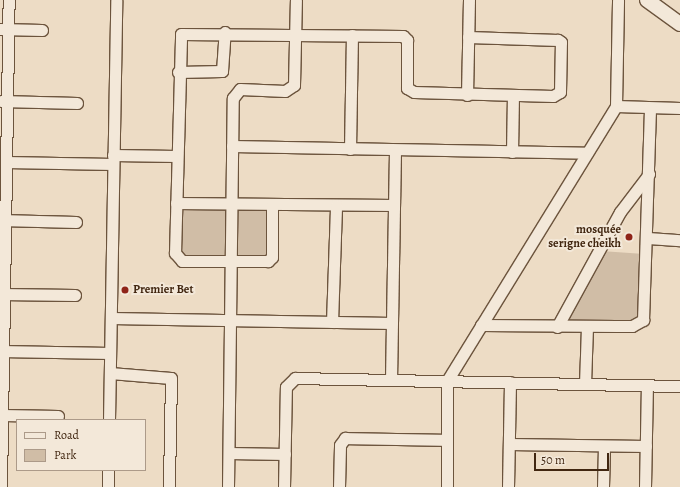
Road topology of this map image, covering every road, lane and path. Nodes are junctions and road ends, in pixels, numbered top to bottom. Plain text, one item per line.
1 (9, 0) edge
2 (116, 0) edge
3 (296, 0) edge
4 (469, 0) edge
5 (618, 0) edge
6 (647, 0) edge
7 (680, 24) edge
8 (4, 29) edge
9 (42, 30) dead end
10 (225, 32) junction
11 (295, 33) junction
12 (352, 34) junction
13 (468, 37) junction
14 (4, 65) edge
15 (178, 72) junction
16 (467, 95) junction
17 (513, 96) junction
18 (4, 101) edge
19 (77, 103) dead end
20 (616, 106) junction
21 (650, 108) junction
22 (680, 108) edge
23 (232, 146) junction
24 (350, 149) junction
25 (395, 150) junction
26 (512, 152) junction
27 (587, 153) junction
28 (176, 156) junction
29 (113, 159) junction
30 (6, 162) junction
31 (649, 174) junction
32 (176, 203) junction
33 (231, 204) junction
34 (272, 204) junction
35 (336, 204) junction
36 (394, 205) junction
37 (3, 220) edge
38 (76, 222) dead end
39 (648, 238) junction
40 (680, 240) edge
41 (232, 261) junction
42 (2, 294) edge
43 (76, 295) dead end
44 (111, 318) junction
45 (231, 320) junction
46 (332, 322) junction
47 (392, 323) junction
48 (481, 325) junction
49 (557, 327) junction
50 (586, 327) junction
51 (2, 351) edge
52 (110, 353) junction
53 (110, 373) junction
54 (391, 380) junction
55 (447, 381) junction
56 (510, 382) junction
57 (586, 384) junction
58 (647, 385) junction
59 (680, 386) edge
60 (2, 415) junction
61 (58, 416) dead end
62 (109, 419) edge
63 (1, 431) edge
64 (447, 440) junction
65 (509, 444) junction
66 (604, 446) junction
67 (646, 446) junction
68 (229, 453) junction
69 (285, 454) junction
70 (108, 471) edge
71 (1, 487) edge
72 (108, 487) edge
73 (169, 487) edge
74 (228, 487) edge
75 (284, 487) edge
76 (339, 487) edge
77 (447, 487) edge
78 (508, 487) edge
79 (603, 487) edge
80 (645, 487) edge

1 - 8 street
2 - 29 street
3 - 11 street
4 - 13 street
5 - 20 street
6 - 7 street
8 - 9 street
8 - 14 street
10 - 11 street
10 - 15 street
10 - 15 street
11 - 12 street
11 - 23 street
12 - 16 street
12 - 24 street
13 - 16 street
13 - 17 street
14 - 18 street
15 - 28 street
16 - 17 street
17 - 26 street
18 - 19 street
18 - 30 street
20 - 21 street
20 - 27 street
21 - 22 street
21 - 31 street
23 - 24 street
23 - 33 street
24 - 25 street
25 - 26 street
25 - 36 street
26 - 27 street
27 - 48 street
28 - 29 street
28 - 32 street
29 - 30 street
29 - 44 street
30 - 37 street
31 - 39 street
31 - 49 street
32 - 33 street
32 - 41 street
33 - 34 street
33 - 41 street
34 - 35 street
34 - 41 street
35 - 36 street
35 - 46 street
36 - 47 street
37 - 38 street
37 - 42 street
39 - 40 street
39 - 50 street
41 - 45 street
42 - 43 street
42 - 51 street
44 - 45 street
44 - 52 street
45 - 46 street
45 - 68 street
46 - 47 street
47 - 54 street
48 - 49 street
48 - 55 street
49 - 50 street
50 - 57 street
51 - 52 street
51 - 60 street
52 - 53 street
53 - 62 street
53 - 73 street
54 - 55 street
54 - 69 street
55 - 56 street
55 - 64 street
56 - 57 street
56 - 65 street
57 - 58 street
58 - 59 street
58 - 67 street
60 - 61 street
60 - 63 street
63 - 71 street
64 - 76 street
64 - 77 street
65 - 66 street
65 - 78 street
66 - 67 street
66 - 79 street
67 - 80 street
68 - 69 street
68 - 74 street
69 - 75 street
70 - 72 street

